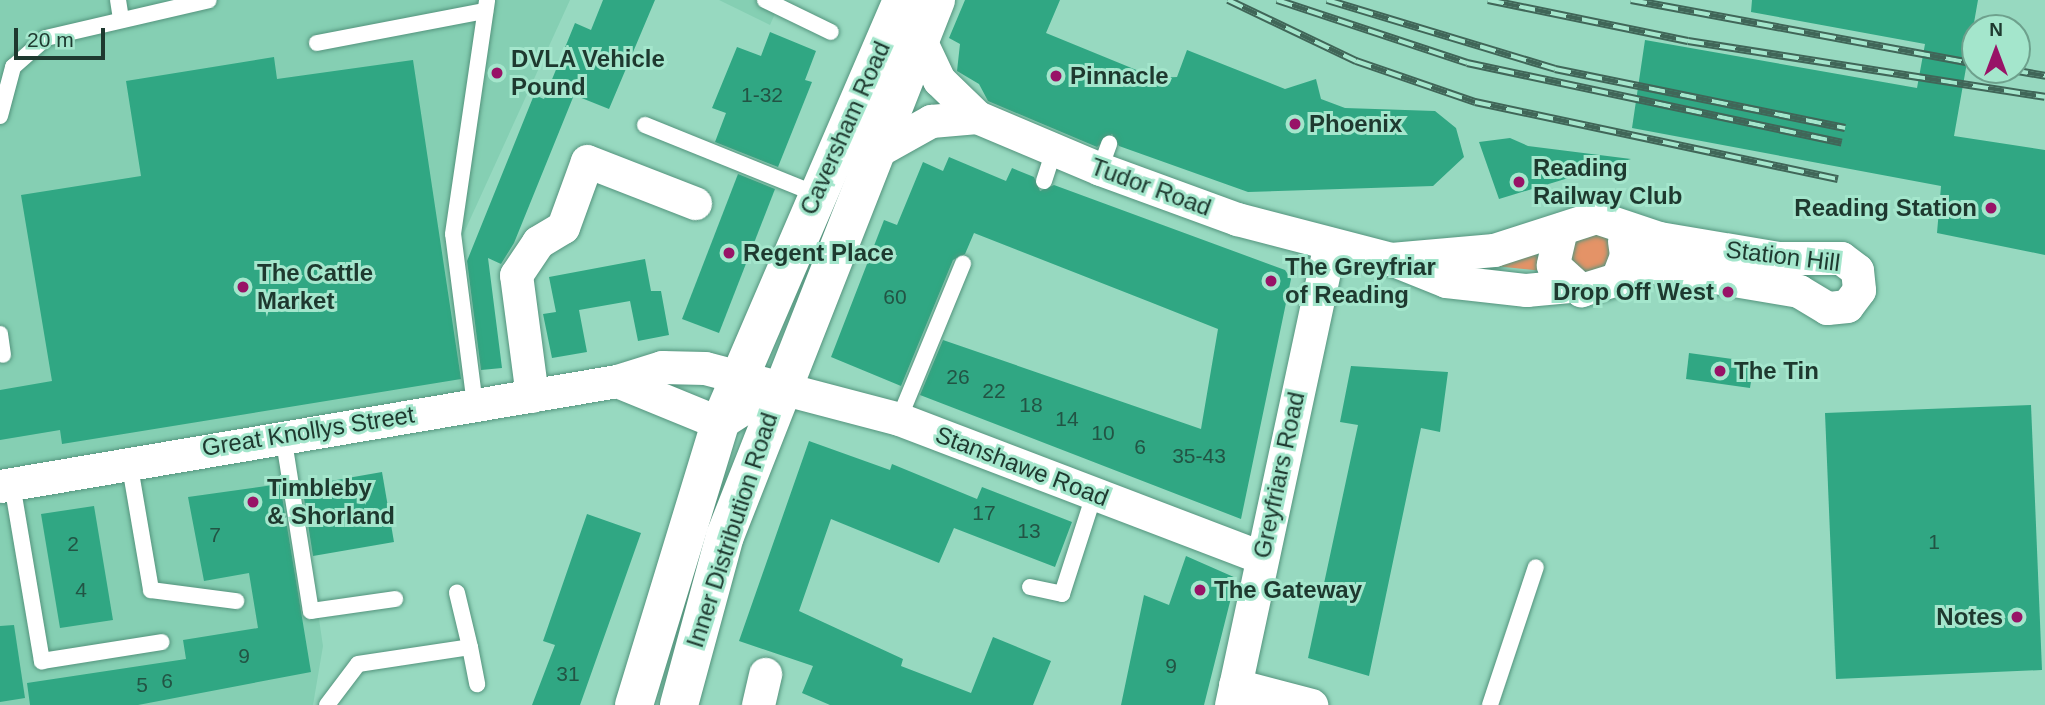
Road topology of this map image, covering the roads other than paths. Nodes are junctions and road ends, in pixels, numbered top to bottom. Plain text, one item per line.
1 (118, 0) edge
2 (209, 0) edge
3 (765, 0) edge
4 (902, 0) edge
5 (936, 0) edge
6 (486, 5) edge
7 (121, 20) junction
8 (831, 33) dead end
9 (921, 41) junction
10 (317, 43) dead end
11 (0, 116) edge
12 (977, 117) junction
13 (645, 124) dead end
14 (877, 151) junction
15 (816, 194) junction
16 (695, 204) dead end
17 (1609, 222) junction
18 (1561, 229) junction
19 (1330, 245) junction
20 (1391, 259) junction
21 (1625, 262) junction
22 (962, 264) dead end
23 (1569, 286) junction
24 (0, 334) edge
25 (4, 355) dead end
26 (786, 371) junction
27 (740, 373) junction
28 (617, 382) junction
29 (532, 396) junction
30 (475, 405) junction
31 (899, 419) junction
32 (720, 423) junction
33 (283, 435) junction
34 (129, 461) junction
35 (6, 485) edge
36 (1094, 495) junction
37 (1261, 557) junction
38 (1536, 566) dead end
39 (1030, 587) dead end
40 (457, 593) dead end
41 (395, 599) dead end
42 (236, 601) dead end
43 (699, 627) junction
44 (162, 642) dead end
45 (470, 647) junction
46 (477, 684) dead end
47 (1233, 695) edge
48 (632, 696) edge
49 (325, 705) edge
50 (679, 705) edge
51 (699, 705) edge
52 (1311, 705) edge
53 (1490, 705) edge

1 - 7 lane
2 - 7 lane
3 - 8 lane
4 - 15 main road, Caversham Road
5 - 9 main road
6 - 10 lane
6 - 30 lane
7 - 11 lane
9 - 12 street, Tudor Road
9 - 14 main road, Caversham Road
12 - 14 street, Tudor Road
12 - 19 street, Tudor Road
13 - 15 lane
14 - 26 main road, Caversham Road
15 - 27 main road, Caversham Road
16 - 29 street
17 - 18 street, Station Hill
17 - 21 street
17 - 21 street, Station Hill
18 - 20 street, Station Hill
18 - 23 street
19 - 20 street, Station Hill
19 - 37 street, Greyfriars Road
20 - 23 street, Station Hill
21 - 23 street, Station Hill
22 - 31 lane
24 - 25 lane
26 - 27 street, Stanshawe Road
26 - 31 street, Stanshawe Road
26 - 32 street
26 - 43 main road, Inner Distribution Road
27 - 28 street, Great Knollys Street
27 - 32 main road, Inner Distribution Road
28 - 29 street, Great Knollys Street
28 - 32 street
29 - 30 street, Great Knollys Street
30 - 33 street, Great Knollys Street
31 - 36 street, Stanshawe Road
32 - 48 main road, Inner Distribution Road
33 - 34 street, Great Knollys Street
33 - 41 lane
34 - 35 street, Great Knollys Street
34 - 42 lane
35 - 44 lane
36 - 37 street, Stanshawe Road
36 - 39 lane
37 - 47 street, Greyfriars Road
38 - 53 lane
40 - 45 lane
43 - 50 main road, Inner Distribution Road
43 - 51 main road
45 - 46 lane
45 - 49 lane
47 - 52 street

